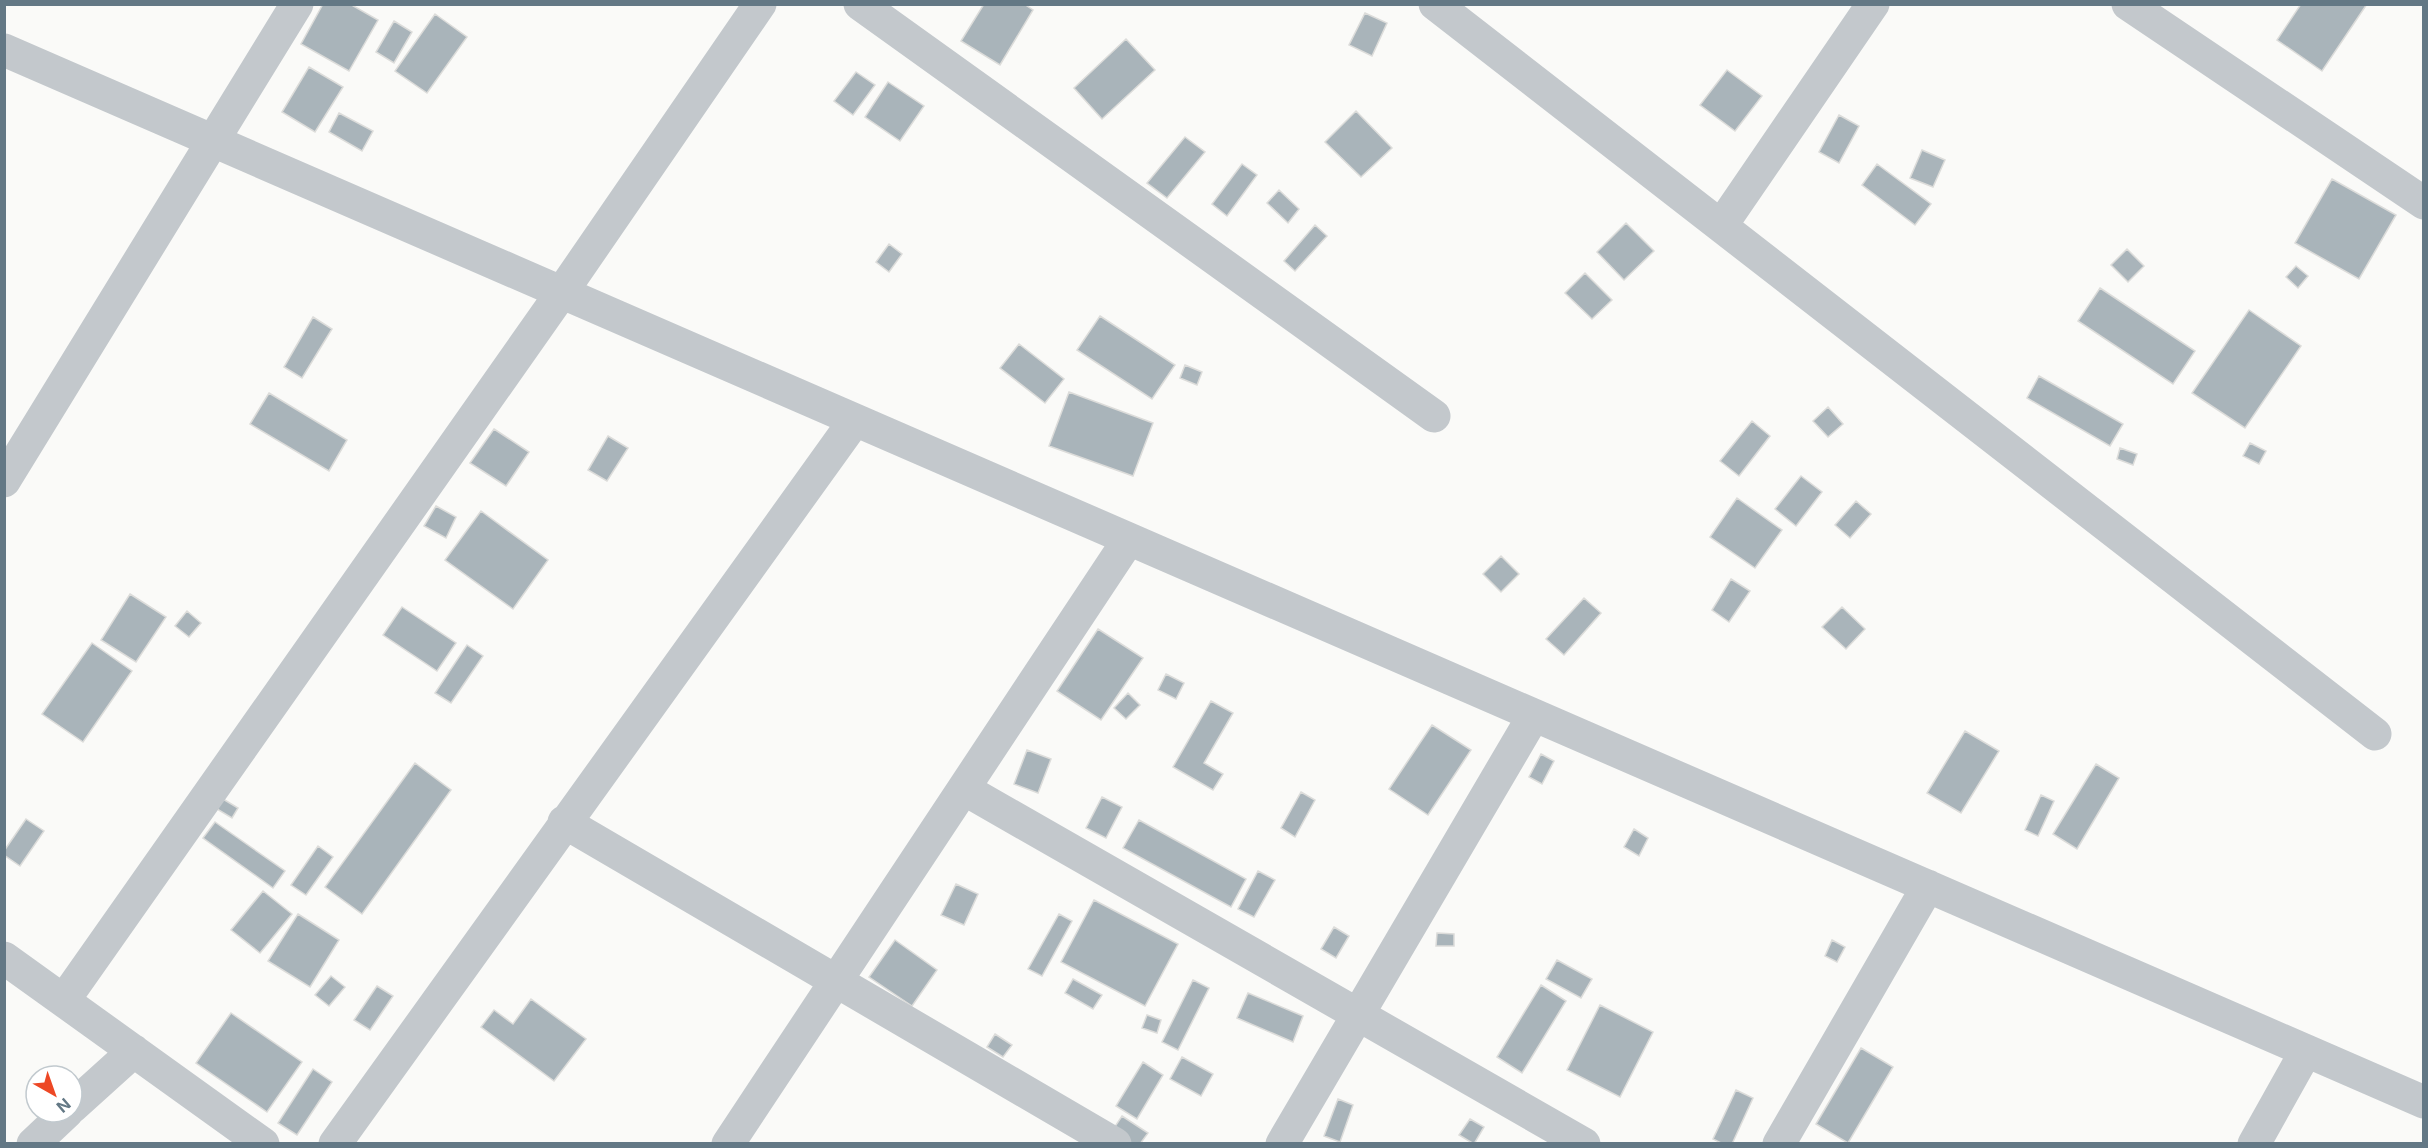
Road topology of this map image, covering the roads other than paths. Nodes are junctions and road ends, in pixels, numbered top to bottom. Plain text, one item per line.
1 (297, 4) edge
2 (760, 4) edge
3 (860, 4) edge
4 (1435, 4) edge
5 (1873, 4) edge
6 (2128, 4) edge
7 (4, 50) edge
8 (214, 141) junction
9 (2424, 203) edge
10 (1721, 226) junction
11 (562, 292) junction
12 (1434, 417) dead end
13 (855, 420) junction
14 (4, 481) edge
15 (1129, 539) junction
16 (1534, 715) junction
17 (2375, 734) dead end
18 (963, 789) junction
19 (564, 822) junction
20 (1928, 886) junction
21 (4, 958) edge
22 (836, 981) junction
23 (63, 1000) junction
24 (1358, 1014) junction
25 (134, 1051) junction
26 (2306, 1051) junction
27 (84, 1096) edge
28 (2424, 1102) edge
29 (54, 1124) edge
30 (33, 1143) edge
31 (263, 1143) edge
32 (335, 1143) edge
33 (728, 1143) edge
34 (1115, 1143) edge
35 (1282, 1143) edge
36 (1584, 1143) edge
37 (1779, 1143) edge
38 (2254, 1143) edge

1 - 8 street
2 - 11 street
3 - 12 street
4 - 10 street
5 - 10 street
6 - 9 street
7 - 8 street
8 - 11 street
8 - 14 street
10 - 17 street
11 - 13 street
11 - 23 street
13 - 15 street
13 - 19 street
15 - 16 street
15 - 18 street
16 - 20 street
16 - 24 street
18 - 22 street
18 - 24 street
19 - 22 street
19 - 32 street
20 - 26 street
20 - 37 street
21 - 23 street
22 - 33 street
22 - 34 street
23 - 25 street
24 - 35 street
24 - 36 street
25 - 27 street
25 - 31 street
26 - 28 street
26 - 38 street
29 - 30 street

